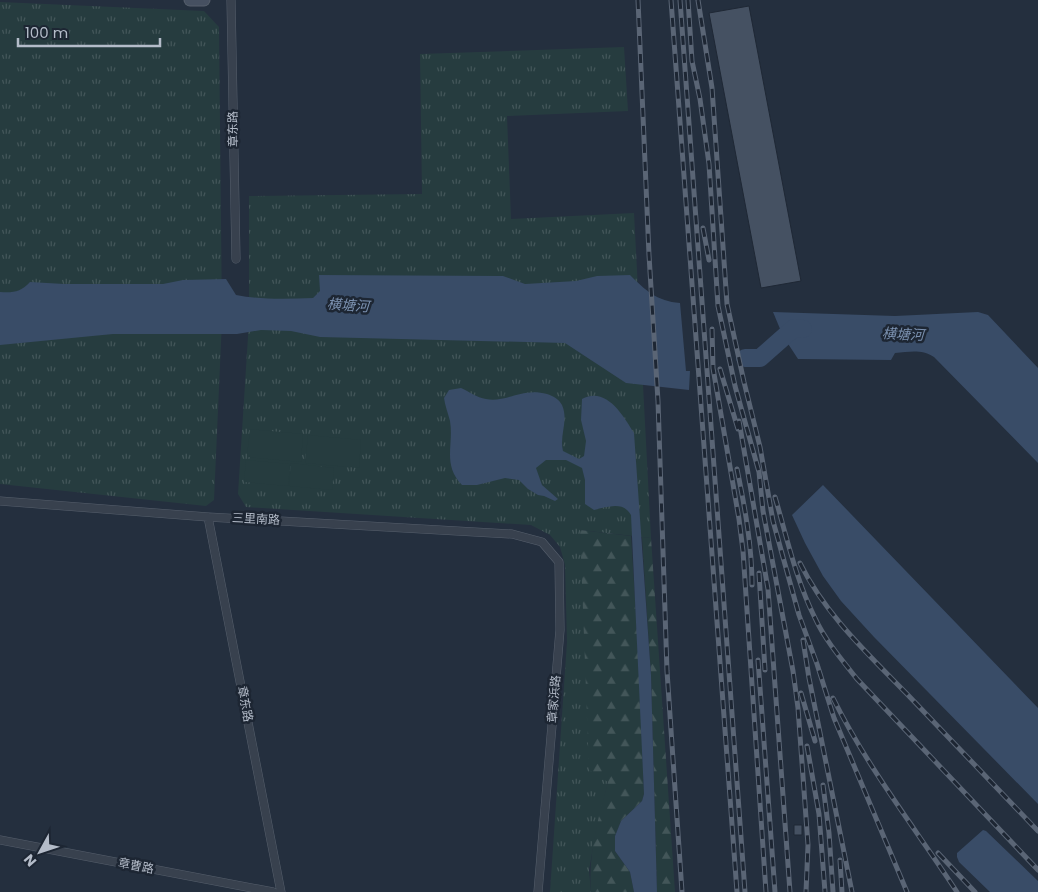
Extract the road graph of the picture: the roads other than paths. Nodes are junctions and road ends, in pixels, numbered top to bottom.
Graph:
1 (190, 0) edge
2 (204, 0) edge
3 (231, 0) edge
4 (236, 259) dead end
5 (0, 501) edge
6 (208, 517) junction
7 (512, 534) joint
8 (0, 840) edge
9 (273, 892) edge
10 (281, 892) edge
11 (538, 892) edge

1 - 2 main road
3 - 4 street, 章东路
5 - 6 street, 三里南路
6 - 7 street, 三里南路
6 - 10 street, 章东路
7 - 11 street, 章家浜路
8 - 9 street, 章曹路

